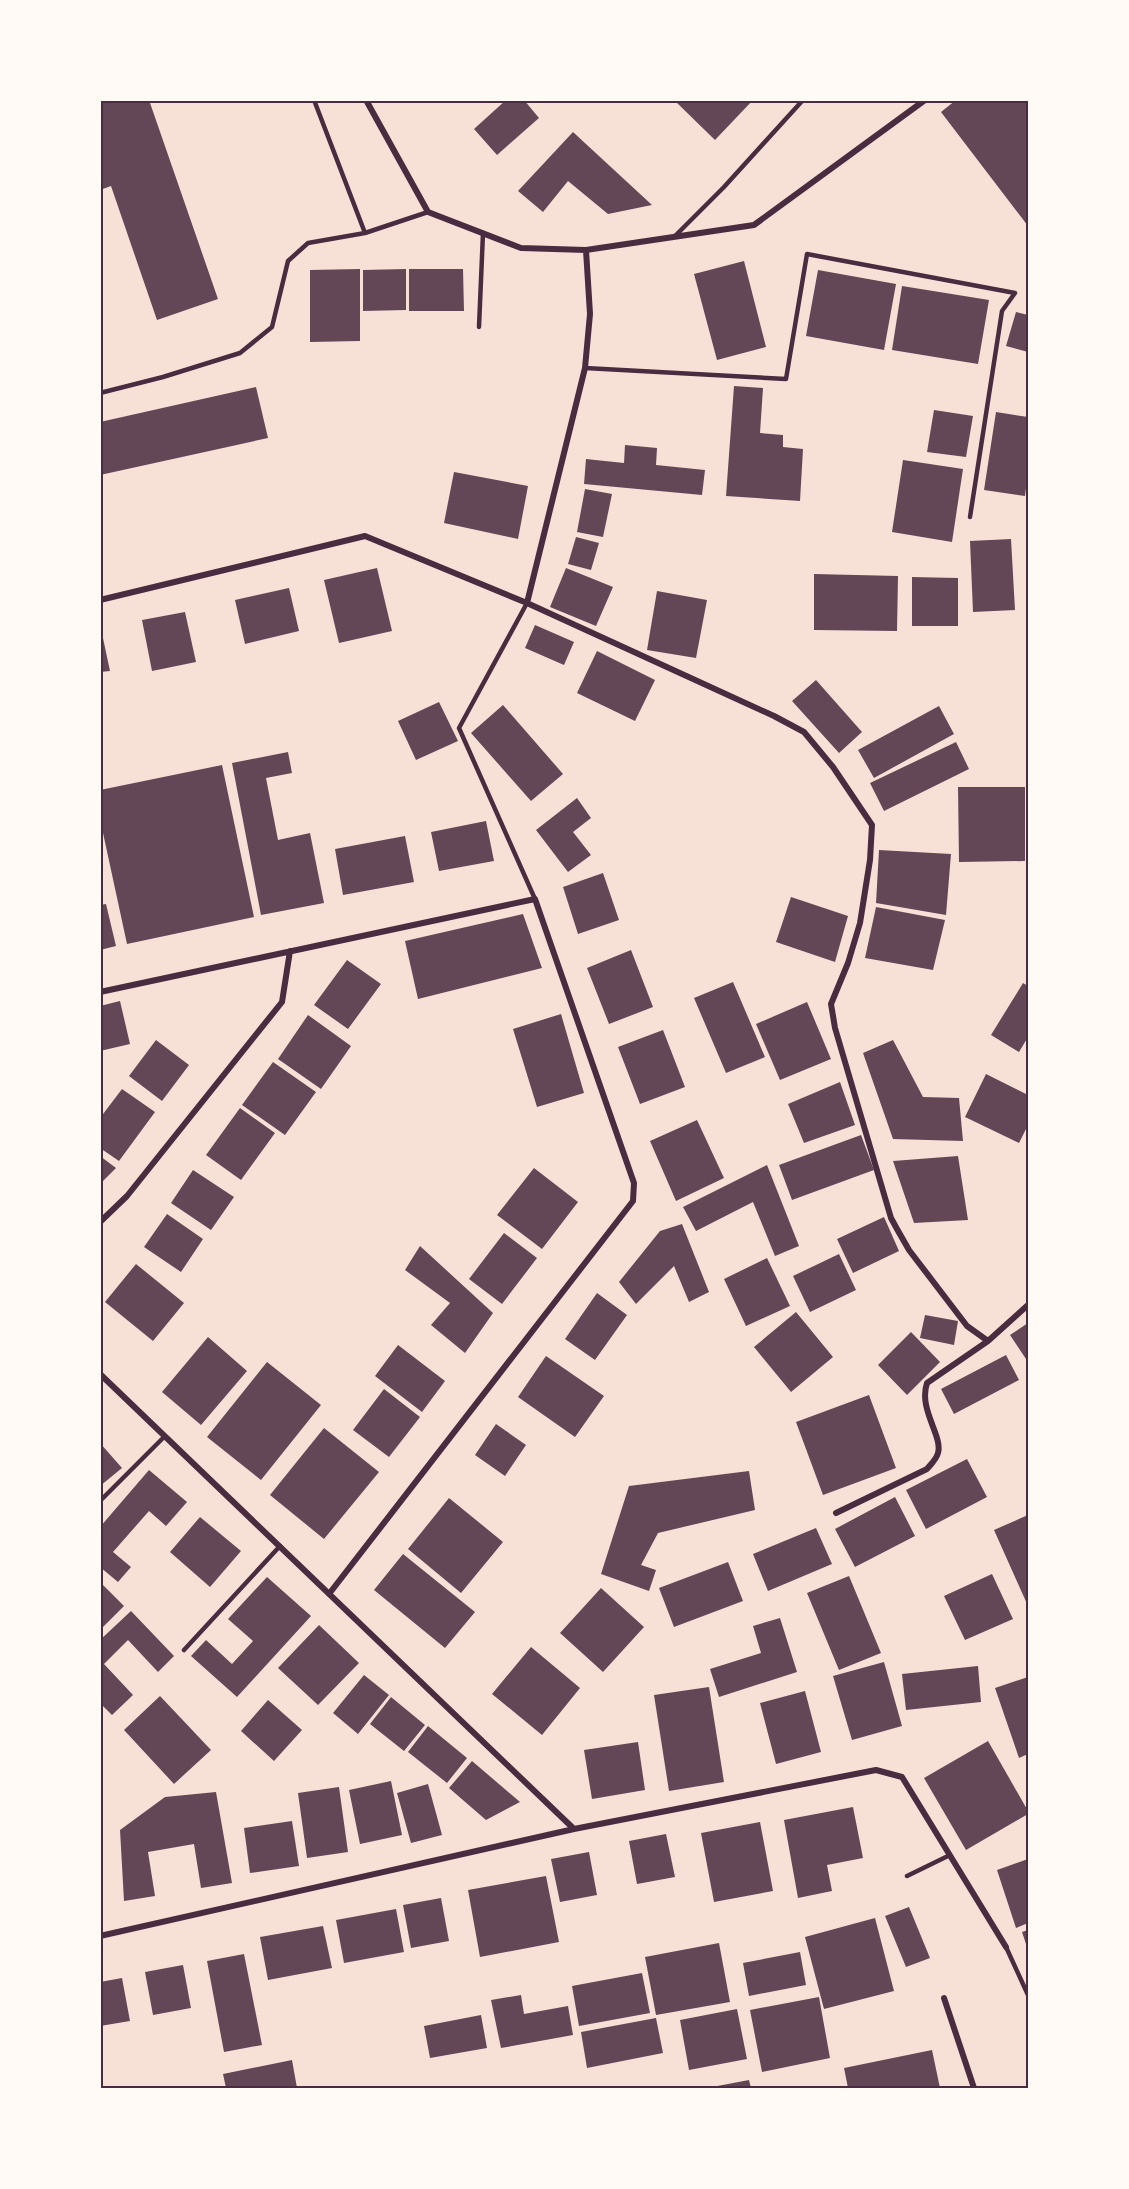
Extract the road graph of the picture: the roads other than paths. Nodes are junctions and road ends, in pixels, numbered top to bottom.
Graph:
1 (314, 100) edge
2 (366, 100) edge
3 (803, 100) edge
4 (925, 100) edge
5 (428, 212) junction
6 (365, 233) junction
7 (483, 233) junction
8 (675, 236) junction
9 (586, 250) junction
10 (478, 327) dead end
11 (585, 368) junction
12 (100, 393) edge
13 (970, 517) dead end
14 (100, 600) edge
15 (527, 603) junction
16 (536, 899) junction
17 (290, 951) junction
18 (100, 992) edge
19 (100, 1222) edge
20 (1029, 1305) edge
21 (988, 1341) junction
22 (100, 1374) edge
23 (165, 1436) junction
24 (100, 1502) edge
25 (836, 1513) dead end
26 (280, 1546) junction
27 (329, 1594) junction
28 (184, 1650) dead end
29 (574, 1829) junction
30 (950, 1854) junction
31 (907, 1876) dead end
32 (100, 1936) edge
33 (1006, 1947) joint
34 (1029, 1995) edge
35 (944, 1998) dead end
36 (974, 2088) edge

1 - 6 lane
2 - 5 street
3 - 8 lane
4 - 8 street
5 - 6 lane
5 - 7 street
6 - 12 lane
7 - 9 street
7 - 10 lane
8 - 9 street
9 - 11 street
11 - 13 lane
11 - 15 street
14 - 15 street
15 - 16 lane
15 - 21 street
16 - 17 street
16 - 27 street
17 - 18 street
17 - 19 street
20 - 21 street
21 - 25 street
22 - 23 street
23 - 24 lane
23 - 26 street
26 - 27 street
26 - 28 lane
27 - 29 street
29 - 30 street
29 - 32 street
30 - 31 lane
30 - 33 street
33 - 34 lane
35 - 36 street

